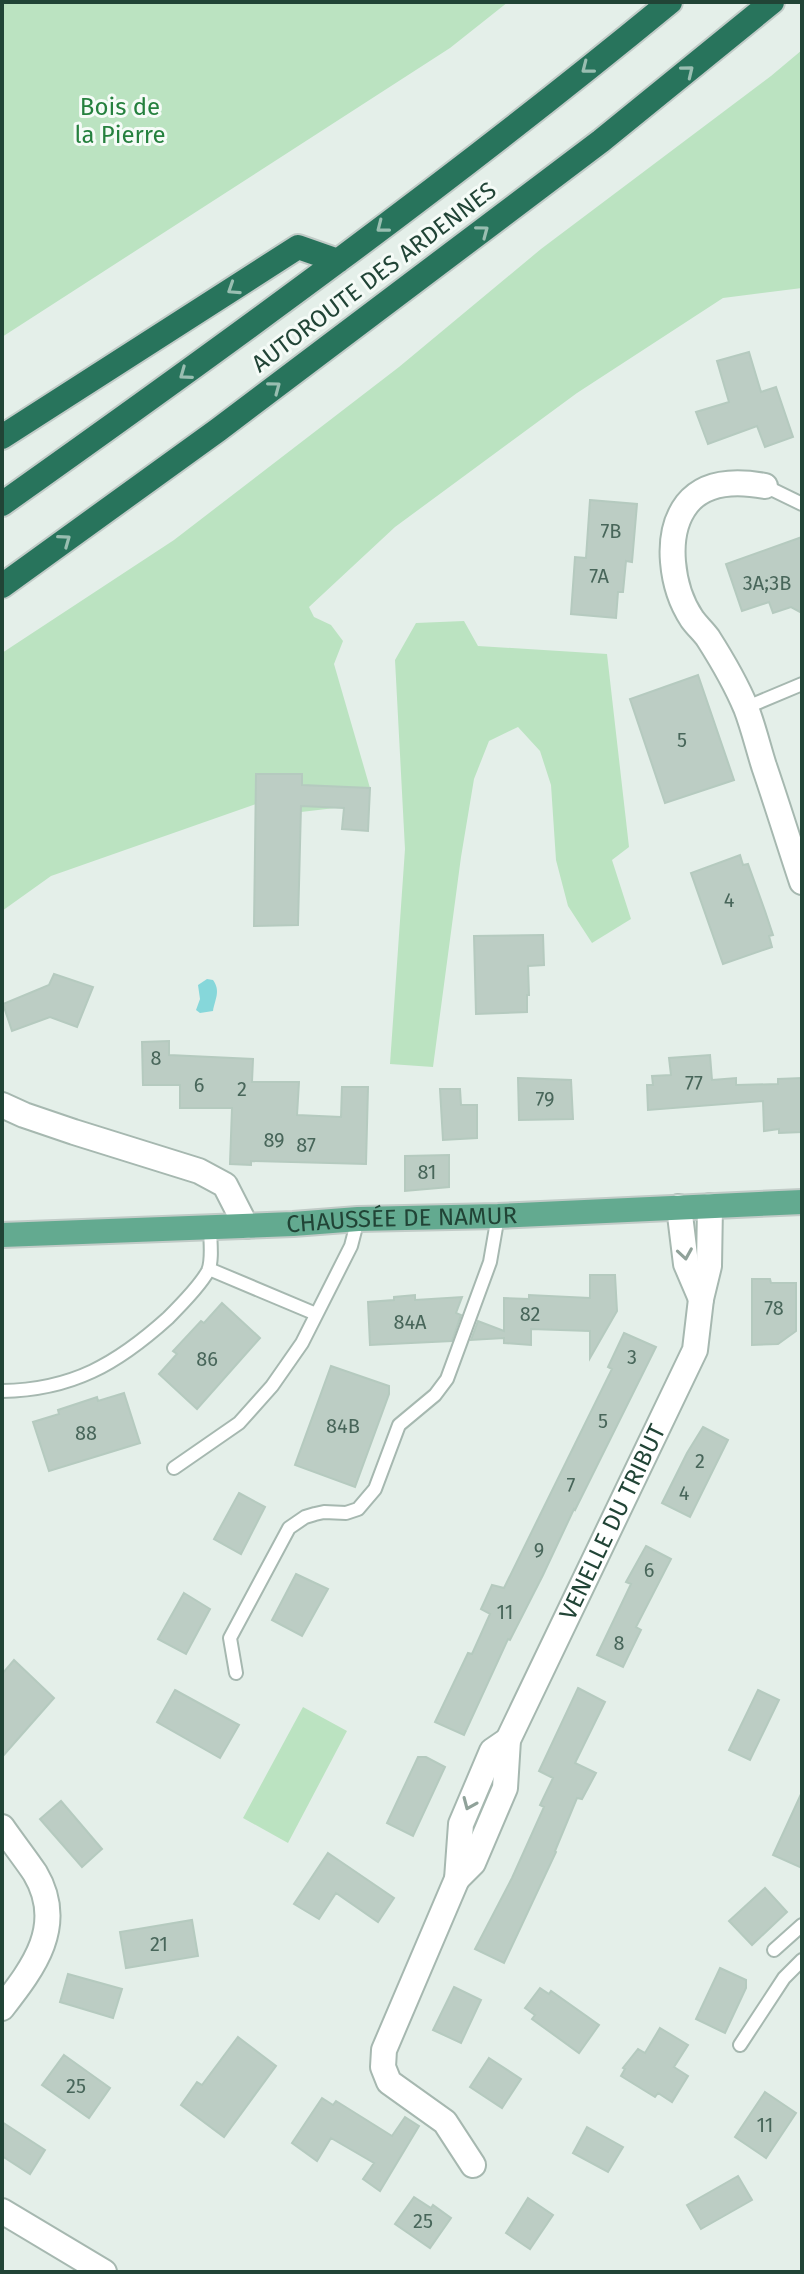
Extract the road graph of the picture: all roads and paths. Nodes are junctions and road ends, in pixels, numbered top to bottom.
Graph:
1 (670, 2) edge
2 (772, 2) edge
3 (338, 261) junction
4 (2, 437) edge
5 (765, 486) joint
6 (2, 504) edge
7 (802, 504) edge
8 (2, 586) edge
9 (802, 684) edge
10 (745, 708) junction
11 (802, 882) edge
12 (2, 1105) edge
13 (802, 1202) edge
14 (710, 1206) junction
15 (679, 1207) junction
16 (498, 1216) junction
17 (358, 1219) junction
18 (246, 1226) junction
19 (210, 1227) junction
20 (2, 1235) edge
21 (209, 1269) junction
22 (701, 1299) junction
23 (316, 1314) junction
24 (2, 1391) edge
25 (174, 1468) dead end
26 (236, 1673) dead end
27 (2, 1827) edge
28 (802, 1925) edge
29 (774, 1950) dead end
30 (802, 1960) edge
31 (2, 2008) edge
32 (740, 2045) dead end
33 (473, 2165) dead end
34 (2, 2211) edge
35 (104, 2272) edge

1 -> 3 highway, AUTOROUTE DES ARDENNES
8 -> 2 highway, AUTOROUTE DES ARDENNES
3 -> 4 highway
3 -> 6 highway, AUTOROUTE DES ARDENNES
5 - 7 lane
5 - 10 street
9 - 10 lane
10 - 11 street
12 - 18 street
13 - 14 main road, CHAUSSÉE DE NAMUR
14 - 15 main road, CHAUSSÉE DE NAMUR
14 - 22 street, VENELLE DU TRIBUT
15 - 16 main road, CHAUSSÉE DE NAMUR
15 -> 22 street, VENELLE DU TRIBUT
16 - 17 main road, CHAUSSÉE DE NAMUR
16 - 26 lane
17 - 18 main road, CHAUSSÉE DE NAMUR
17 - 23 lane
18 - 19 main road, CHAUSSÉE DE NAMUR
19 - 20 main road, CHAUSSÉE DE NAMUR
19 - 21 lane
21 - 23 lane
21 - 24 lane
22 - 33 street, VENELLE DU TRIBUT
23 - 25 lane
27 - 31 street
28 - 29 lane
30 - 32 lane
34 - 35 street

